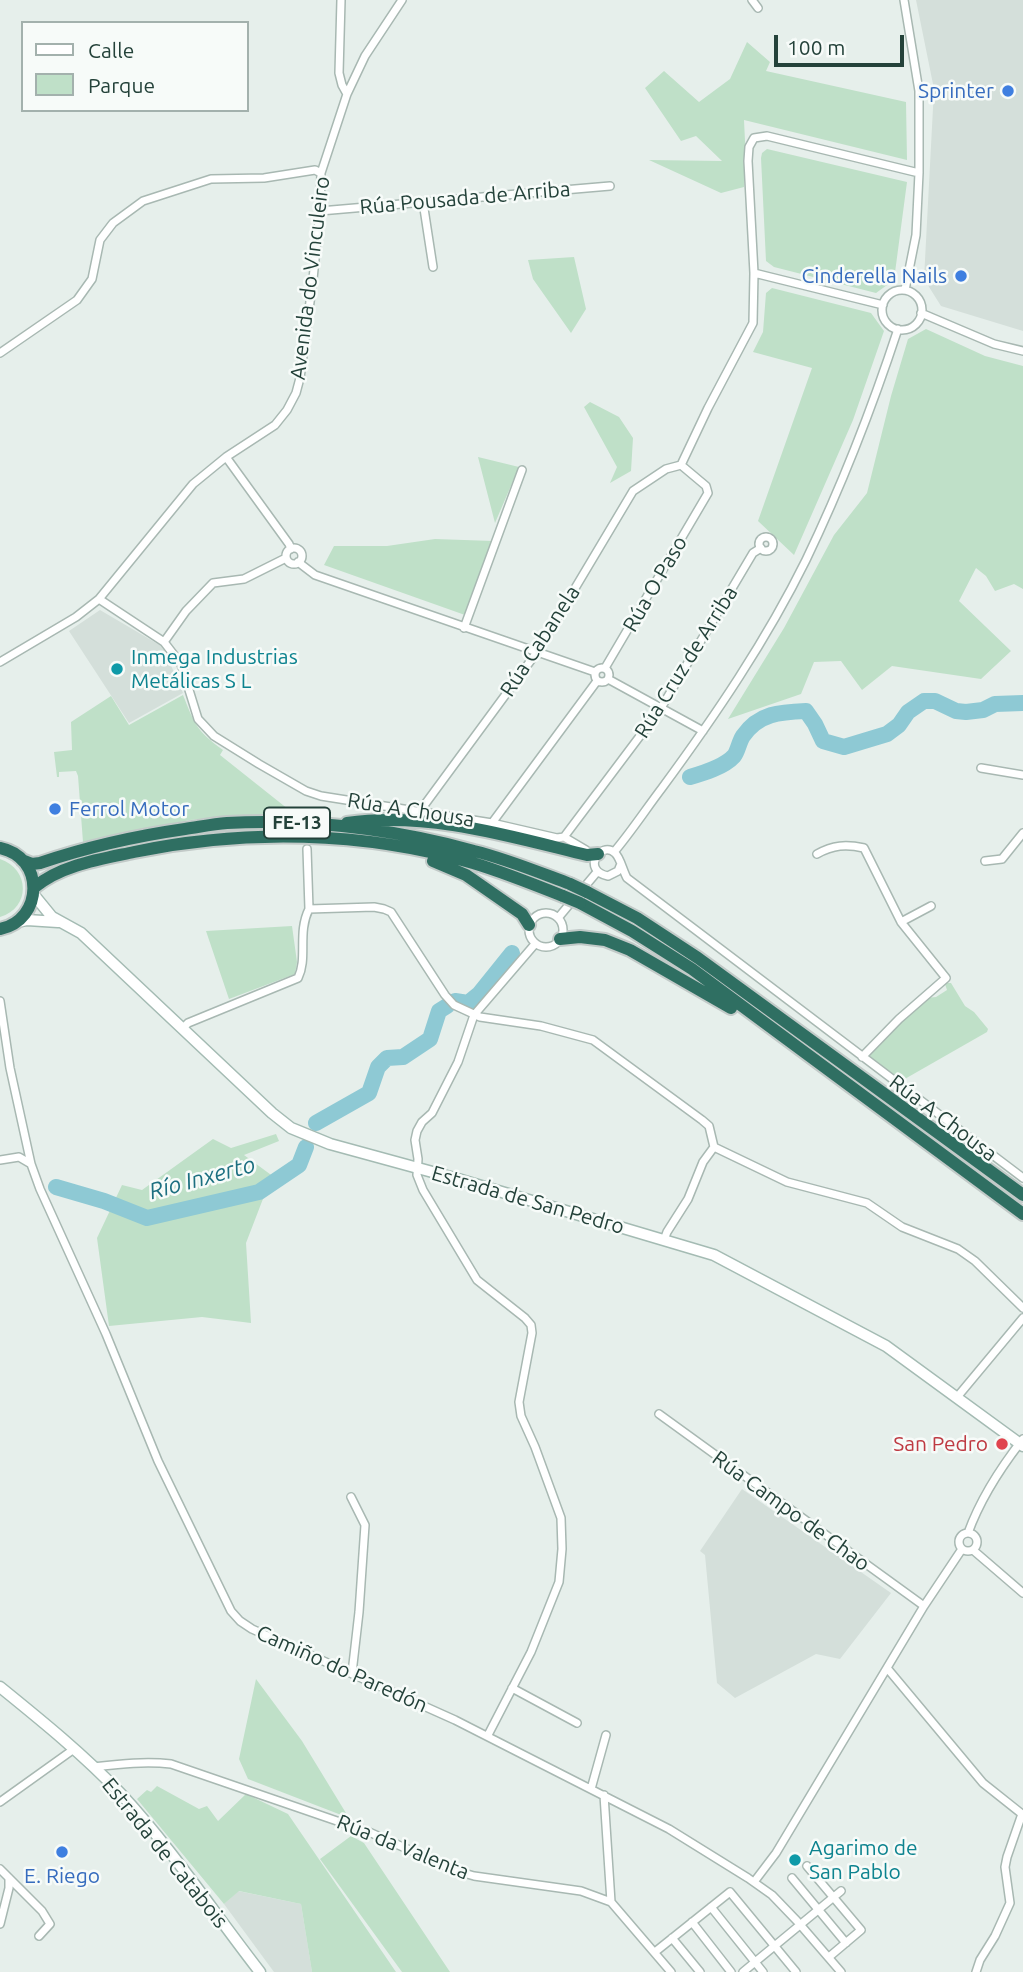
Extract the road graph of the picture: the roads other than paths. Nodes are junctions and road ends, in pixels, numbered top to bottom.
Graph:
1 (341, 0) edge
2 (402, 0) edge
3 (752, 0) edge
4 (904, 0) edge
5 (758, 8) dead end
6 (347, 94) junction
7 (321, 173) junction
8 (919, 173) junction
9 (610, 186) dead end
10 (423, 202) junction
11 (320, 211) junction
12 (433, 267) dead end
13 (754, 273) junction
14 (905, 290) junction
15 (883, 305) junction
16 (921, 313) junction
17 (898, 329) junction
18 (1023, 351) edge
19 (0, 353) edge
20 (226, 457) junction
21 (681, 466) junction
22 (522, 470) dead end
23 (761, 548) dead end
24 (291, 549) junction
25 (286, 558) junction
26 (298, 562) junction
27 (99, 599) junction
28 (464, 628) junction
29 (164, 642) junction
30 (537, 652) junction
31 (0, 662) edge
32 (605, 668) junction
33 (595, 672) junction
34 (608, 679) junction
35 (597, 681) junction
36 (661, 708) junction
37 (703, 732) junction
38 (981, 768) dead end
39 (1023, 775) edge
40 (420, 811) junction
41 (492, 823) junction
42 (331, 825) junction
43 (1023, 833) edge
44 (561, 838) junction
45 (0, 840) edge
46 (369, 842) junction
47 (307, 849) dead end
48 (614, 852) junction
49 (11, 854) edge
50 (595, 854) junction
51 (817, 854) dead end
52 (985, 861) dead end
53 (620, 866) junction
54 (597, 872) junction
55 (566, 890) junction
56 (34, 891) junction
57 (583, 897) junction
58 (931, 906) dead end
59 (309, 909) junction
60 (558, 918) junction
61 (17, 922) junction
62 (901, 922) junction
63 (59, 923) junction
64 (529, 925) junction
65 (2, 931) edge
66 (560, 939) junction
67 (535, 944) junction
68 (0, 1001) edge
69 (474, 1015) junction
70 (182, 1029) junction
71 (790, 1041) junction
72 (862, 1057) junction
73 (714, 1147) junction
74 (0, 1160) edge
75 (31, 1164) junction
76 (417, 1167) junction
77 (1023, 1178) edge
78 (1023, 1195) edge
79 (1023, 1214) edge
80 (664, 1240) junction
81 (1023, 1308) edge
82 (1023, 1318) edge
83 (958, 1396) junction
84 (659, 1414) dead end
85 (1022, 1443) edge
86 (351, 1497) dead end
87 (968, 1533) junction
88 (962, 1549) junction
89 (973, 1550) junction
90 (1023, 1593) edge
91 (924, 1606) junction
92 (887, 1668) junction
93 (352, 1673) junction
94 (0, 1687) edge
95 (512, 1688) junction
96 (577, 1723) dead end
97 (488, 1735) junction
98 (606, 1735) dead end
99 (74, 1749) junction
100 (94, 1767) junction
101 (591, 1789) junction
102 (604, 1795) junction
103 (0, 1802) edge
104 (807, 1866) dead end
105 (0, 1869) edge
106 (9, 1878) junction
107 (792, 1878) dead end
108 (754, 1882) junction
109 (841, 1891) dead end
110 (833, 1897) junction
111 (611, 1902) junction
112 (711, 1907) junction
113 (818, 1910) junction
114 (692, 1922) junction
115 (0, 1924) edge
116 (801, 1925) junction
117 (39, 1936) dead end
118 (672, 1938) junction
119 (846, 1943) junction
120 (775, 1946) junction
121 (655, 1952) junction
122 (830, 1957) junction
123 (755, 1962) junction
124 (260, 1972) edge
125 (671, 1972) edge
126 (700, 1972) edge
127 (731, 1972) edge
128 (743, 1972) edge
129 (763, 1972) edge
130 (796, 1972) edge
131 (841, 1972) edge
132 (976, 1972) edge

1 - 6 street
2 - 6 street, Avenida do Vinculeiro
3 - 5 street
4 - 8 street
6 - 7 street, Avenida do Vinculeiro
7 - 11 street, Avenida do Vinculeiro
7 - 19 street
8 - 13 street
8 - 14 street
9 - 10 street, Rúa Pousada de Arriba
10 - 11 street, Rúa Pousada de Arriba
10 - 12 street
11 - 20 street, Avenida do Vinculeiro
13 - 15 street
13 - 21 street
14 - 15 street
14 - 16 street
15 - 17 street
16 - 17 street
16 - 18 street
17 - 37 street
20 - 24 street
20 - 27 street, Avenida do Vinculeiro
21 - 30 street, Rúa Cabanela
21 - 32 street, Rúa O Paso
22 - 28 street
23 - 36 street, Rúa Cruz de Arriba
24 - 25 street
24 - 26 street
25 - 26 street
25 - 29 street
26 - 28 street
27 - 29 street, Rúa A Chousa
27 - 31 street, Avenida do Vinculeiro
28 - 30 street
29 - 40 street, Rúa A Chousa
30 - 33 street
30 - 40 street, Rúa Cabanela
32 - 33 street
32 - 34 street
33 - 35 street
34 - 35 street
34 - 36 street
35 - 41 street
36 - 37 street
36 - 44 street, Rúa Cruz de Arriba
37 - 48 street
38 - 39 street
40 - 41 street, Rúa A Chousa
41 - 44 street, Rúa A Chousa
42 - 49 highway, FE-13
42 - 50 highway
42 - 55 highway, FE-13
43 - 52 street
44 - 50 street, Rúa A Chousa
45 - 49 street
46 - 55 highway, FE-13
46 - 56 highway, FE-13
46 - 64 highway
47 - 59 street
48 - 50 street
48 - 53 street
49 - 56 highway
50 - 54 street
51 - 62 street
53 - 54 street
53 - 72 street, Rúa A Chousa
54 - 60 street
55 - 57 highway, FE-13, bridge
56 - 61 highway, FE-13
56 - 63 street
57 - 71 highway, FE-13
57 - 78 highway, FE-13
58 - 62 street
59 - 69 street
59 - 70 street
60 - 64 street
60 - 66 street
61 - 63 street
61 - 65 highway
62 - 72 street
63 - 70 street, Estrada de San Pedro
64 - 67 street
66 - 67 street
66 - 71 highway
67 - 69 street
68 - 75 street, Camiño do Paredón
69 - 73 street
69 - 76 street
70 - 76 street, Estrada de San Pedro
71 - 79 highway, FE-13
72 - 77 street, Rúa A Chousa
73 - 80 street
73 - 81 street
74 - 75 street
75 - 93 street, Camiño do Paredón
76 - 80 street, Estrada de San Pedro
76 - 95 street
80 - 83 street, Estrada de San Pedro
82 - 83 street
83 - 85 street, Estrada de San Pedro
84 - 91 street, Rúa Campo de Chao
85 - 87 street
86 - 93 street
87 - 88 street
87 - 89 street
88 - 89 street
88 - 91 street
89 - 90 street
91 - 92 street
92 - 108 street
92 - 132 street
93 - 97 street, Camiño do Paredón
94 - 99 street, Estrada de Catabois
95 - 96 street
95 - 97 street
97 - 101 street, Camiño do Paredón
98 - 101 street
99 - 100 street, Estrada de Catabois
99 - 103 street
100 - 111 street, Rúa da Valenta
100 - 124 street, Estrada de Catabois
101 - 102 street, Camiño do Paredón
102 - 108 street, Camiño do Paredón
102 - 111 street
104 - 110 street
105 - 106 street
106 - 115 street
106 - 117 street
107 - 113 street
108 - 116 street, Camiño do Paredón
109 - 110 street
110 - 113 street
110 - 119 street
111 - 121 street
112 - 114 street
112 - 120 street
112 - 123 street
113 - 116 street
113 - 119 street
114 - 118 street
114 - 127 street
116 - 120 street
116 - 122 street, Camiño do Paredón
118 - 121 street
118 - 126 street
119 - 122 street
120 - 123 street
120 - 130 street
121 - 125 street
122 - 131 street, Camiño do Paredón
123 - 128 street
123 - 129 street

